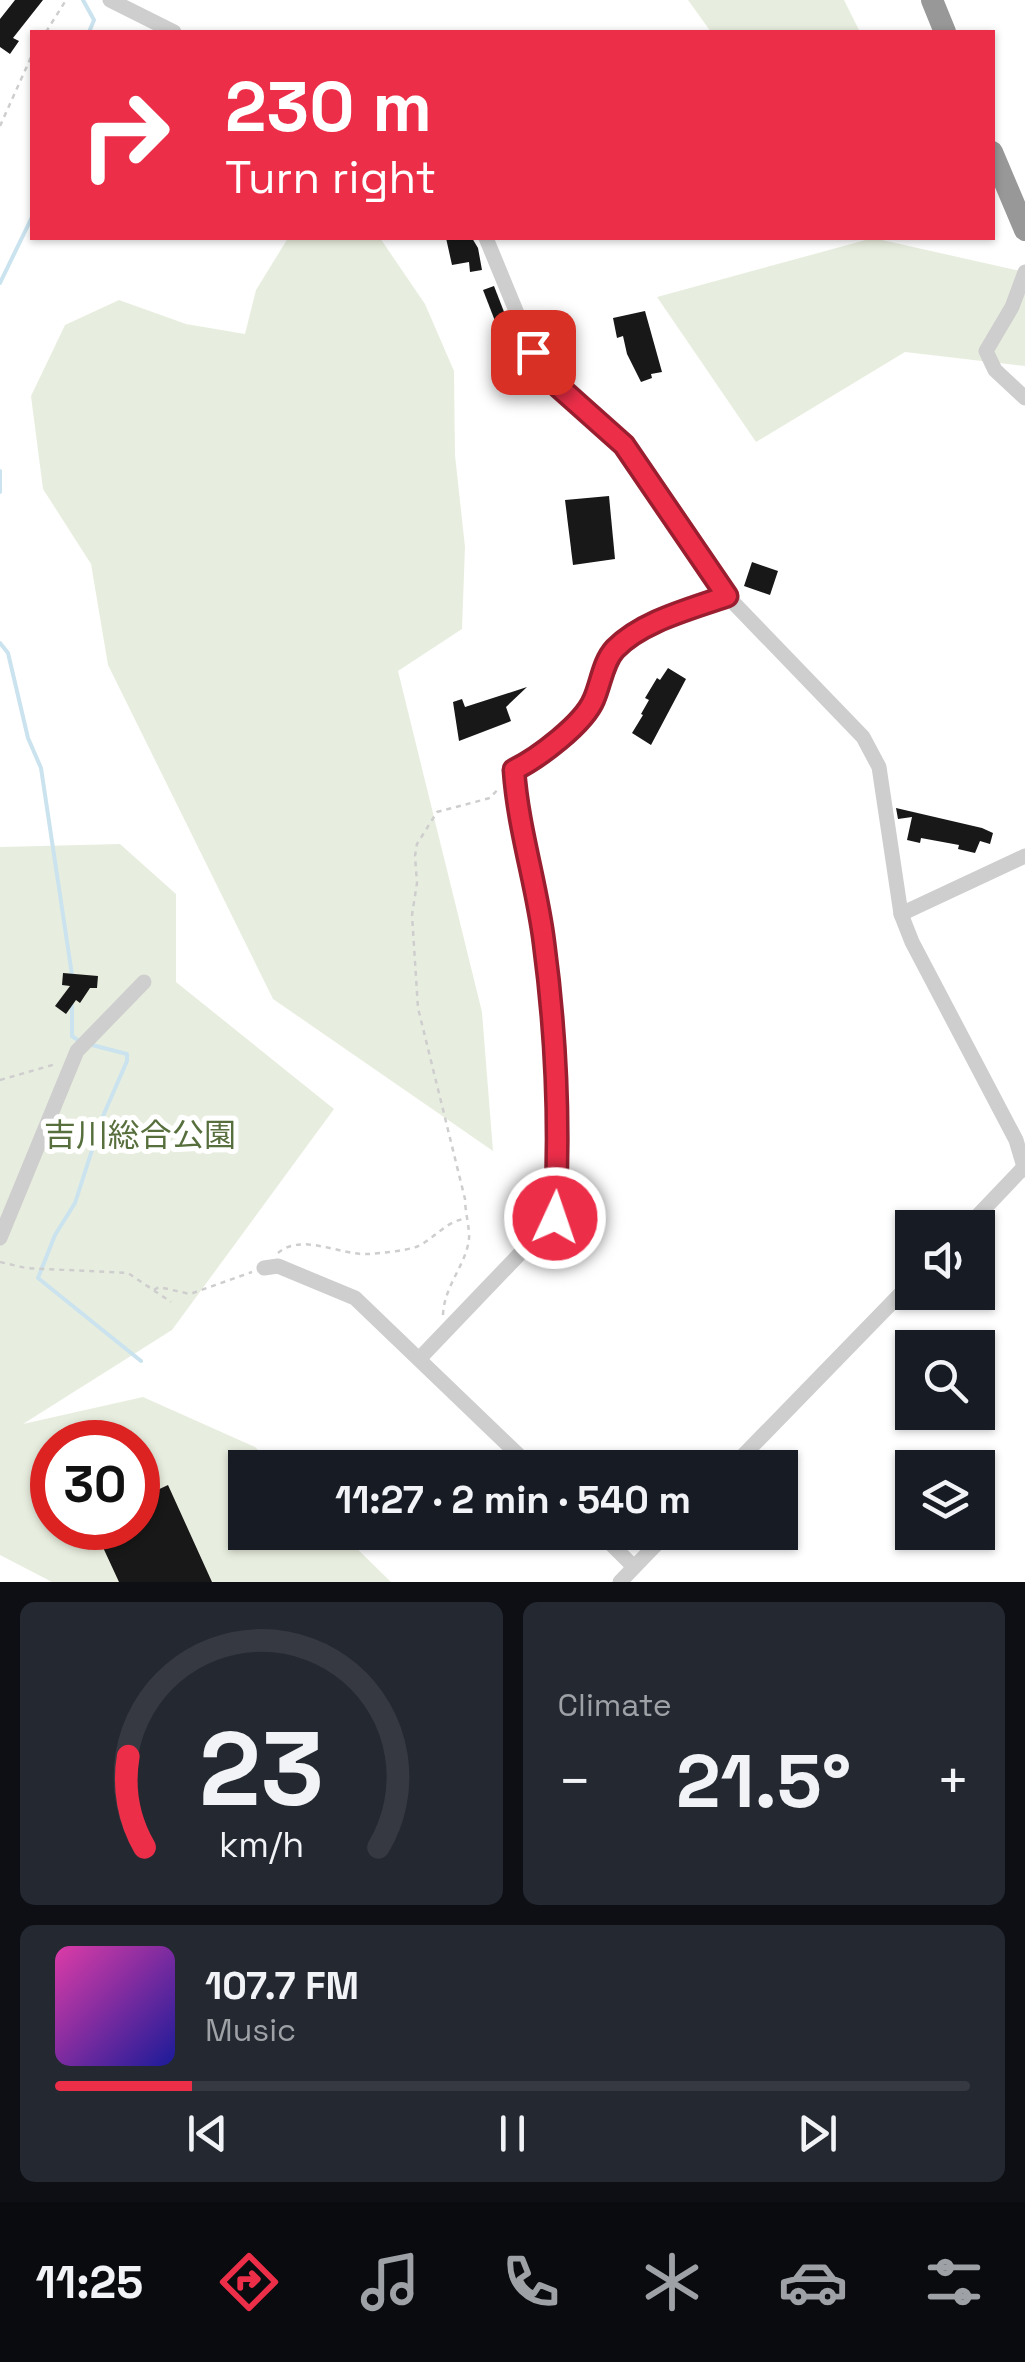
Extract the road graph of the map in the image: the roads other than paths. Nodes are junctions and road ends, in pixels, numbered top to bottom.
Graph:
1 (110, 0) edge
2 (932, 0) edge
3 (170, 30) edge
4 (944, 30) edge
5 (995, 159) edge
6 (1025, 230) edge
7 (487, 240) edge
8 (1025, 272) edge
9 (1025, 398) edge
10 (727, 596) junction
11 (1025, 856) edge
12 (901, 914) junction
13 (144, 982) dead end
14 (1025, 1169) edge
15 (984, 1210) edge
16 (0, 1238) edge
17 (264, 1268) road end
18 (895, 1300) edge
19 (420, 1358) junction
20 (514, 1450) edge
21 (749, 1450) edge
22 (617, 1550) edge
23 (651, 1550) edge
24 (634, 1567) junction
25 (620, 1582) edge

1 - 3 street
2 - 4 highway
5 - 6 highway
7 - 10 street
8 - 9 street
10 - 12 street
10 - 19 street
11 - 12 street
12 - 14 street
13 - 16 street
14 - 15 street
17 - 19 street
18 - 21 street
19 - 20 street
22 - 24 street
23 - 24 street
24 - 25 street

